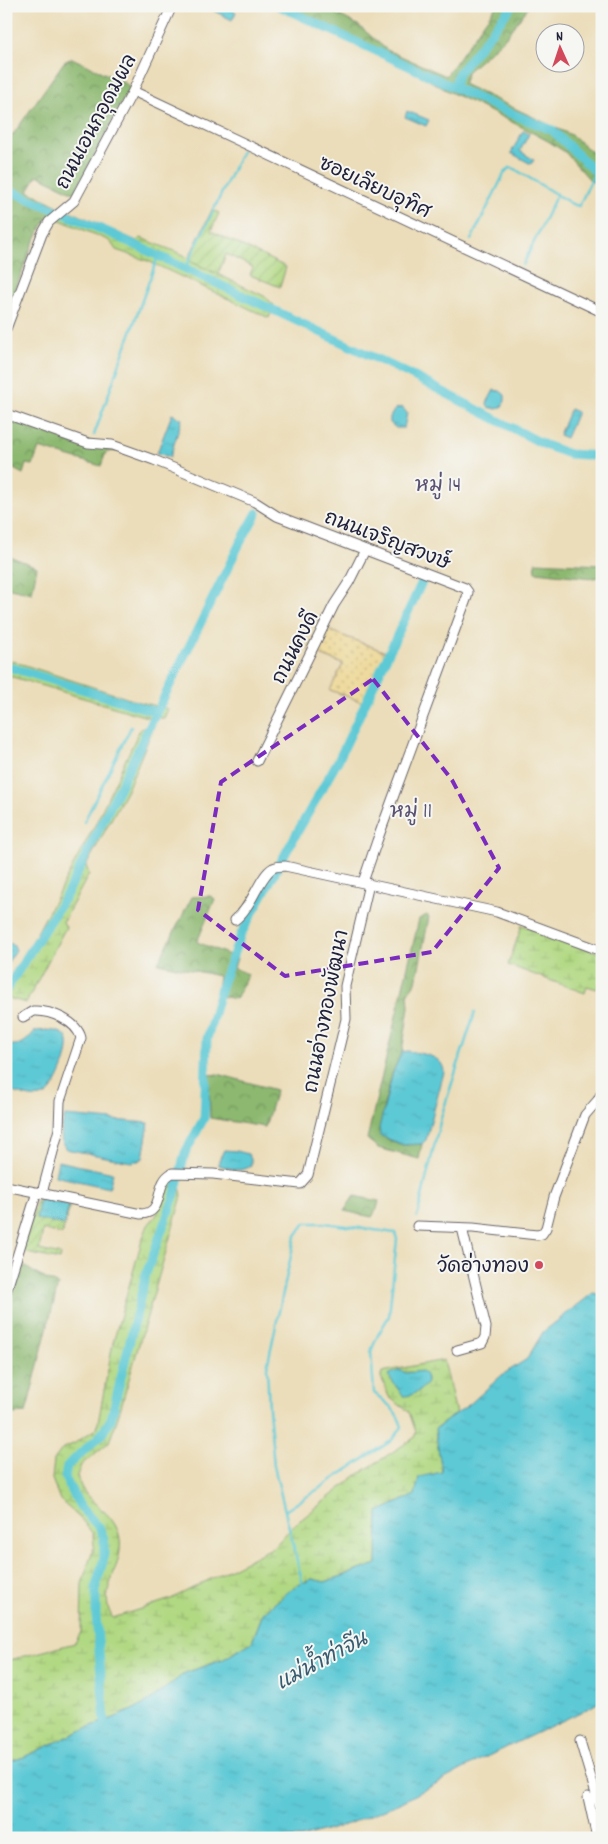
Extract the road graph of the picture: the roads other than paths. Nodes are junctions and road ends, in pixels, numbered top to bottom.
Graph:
1 (172, 6) edge
2 (134, 91) junction
3 (602, 312) edge
4 (6, 329) edge
5 (6, 414) edge
6 (364, 550) junction
7 (257, 760) dead end
8 (366, 883) junction
9 (235, 920) dead end
10 (602, 951) edge
11 (23, 1018) dead end
12 (602, 1092) edge
13 (6, 1186) edge
14 (40, 1192) junction
15 (417, 1226) dead end
16 (462, 1228) junction
17 (6, 1292) edge
18 (457, 1350) dead end
19 (580, 1741) dead end
20 (588, 1797) dead end
21 (602, 1814) edge
22 (596, 1838) edge

1 - 2 street, ถนนเอนกอุดมผล
2 - 3 street, ซอยเลียบอุทิศ
2 - 4 street, ถนนเอนกอุดมผล
5 - 6 street, ถนนเจริญสวงษ์
6 - 7 street, ถนนคงดี
6 - 8 street, ถนนเจริญสวงษ์
8 - 9 street
8 - 10 street
8 - 14 street, ถนนอ่างทองพัฒนา
11 - 14 street
12 - 16 street
13 - 14 street, ถนนอ่างทองพัฒนา
14 - 17 street
15 - 16 street
16 - 18 street
19 - 21 street
20 - 22 street

